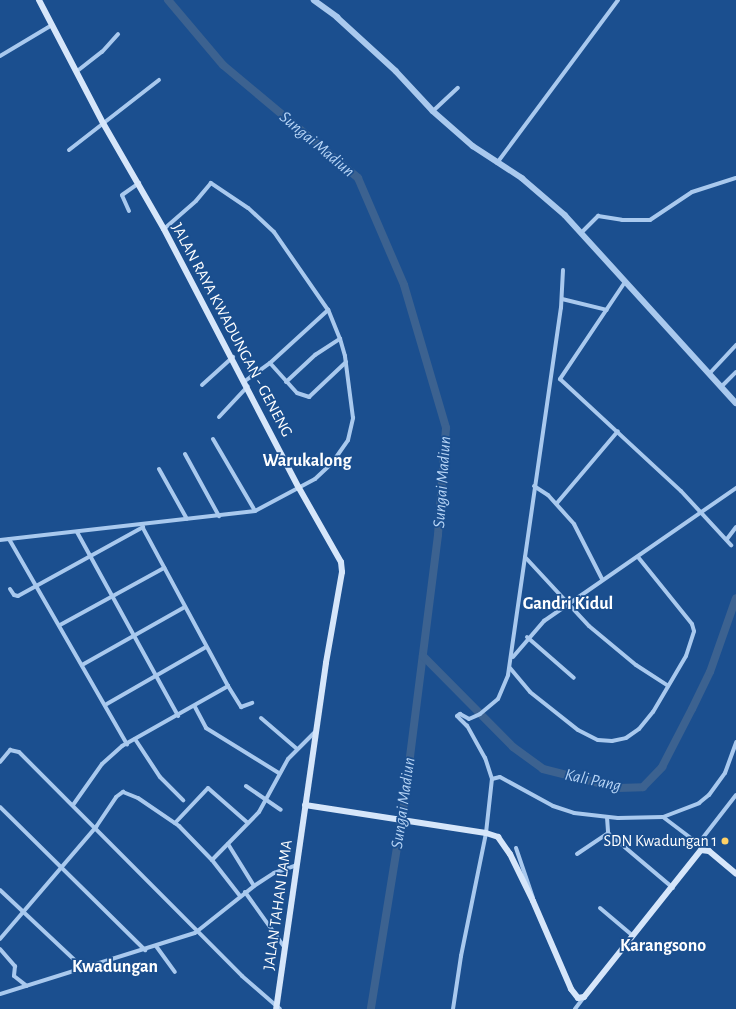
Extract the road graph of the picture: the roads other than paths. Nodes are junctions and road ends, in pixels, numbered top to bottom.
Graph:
1 (39, 0) edge
2 (314, 0) edge
3 (618, 0) edge
4 (52, 25) junction
5 (118, 34) dead end
6 (0, 56) edge
7 (76, 72) junction
8 (159, 80) dead end
9 (458, 88) dead end
10 (433, 110) junction
11 (103, 123) junction
12 (69, 150) dead end
13 (496, 163) junction
14 (736, 178) edge
15 (139, 183) junction
16 (129, 211) dead end
17 (164, 229) junction
18 (582, 232) junction
19 (563, 270) dead end
20 (625, 282) junction
21 (562, 299) junction
22 (328, 310) junction
23 (607, 310) junction
24 (340, 339) junction
25 (736, 345) edge
26 (233, 357) junction
27 (346, 362) junction
28 (270, 363) junction
29 (736, 372) edge
30 (710, 374) junction
31 (286, 382) junction
32 (247, 383) junction
33 (202, 385) dead end
34 (721, 387) junction
35 (736, 403) edge
36 (219, 417) dead end
37 (618, 431) junction
38 (213, 439) dead end
39 (185, 454) dead end
40 (159, 469) dead end
41 (534, 486) junction
42 (299, 488) junction
43 (736, 488) edge
44 (556, 503) junction
45 (255, 511) junction
46 (701, 512) junction
47 (219, 516) junction
48 (187, 519) junction
49 (143, 526) junction
50 (736, 527) edge
51 (77, 532) junction
52 (9, 539) junction
53 (0, 540) edge
54 (727, 540) junction
55 (731, 545) dead end
56 (90, 557) junction
57 (525, 557) junction
58 (638, 557) junction
59 (164, 568) junction
60 (602, 579) junction
61 (37, 586) junction
62 (10, 589) dead end
63 (111, 597) junction
64 (568, 604) junction
65 (185, 606) junction
66 (60, 625) junction
67 (134, 636) junction
68 (527, 637) junction
69 (206, 647) junction
70 (512, 657) junction
71 (82, 665) junction
72 (510, 668) junction
73 (156, 675) junction
74 (574, 678) dead end
75 (228, 686) junction
76 (668, 686) junction
77 (252, 703) dead end
78 (105, 705) junction
79 (195, 707) junction
80 (178, 716) junction
81 (261, 718) dead end
82 (317, 730) junction
83 (135, 739) junction
84 (736, 742) edge
85 (127, 744) junction
86 (297, 749) junction
87 (0, 762) edge
88 (279, 773) junction
89 (492, 779) junction
90 (246, 786) dead end
91 (736, 795) edge
92 (183, 800) dead end
93 (266, 801) junction
94 (73, 805) junction
95 (306, 805) junction
96 (0, 807) edge
97 (281, 810) dead end
98 (607, 817) junction
99 (663, 817) junction
100 (175, 823) junction
101 (248, 823) junction
102 (96, 827) junction
103 (486, 833) junction
104 (608, 833) junction
105 (228, 844) junction
106 (698, 844) junction
107 (516, 848) dead end
108 (704, 848) junction
109 (577, 854) dead end
110 (212, 860) junction
111 (297, 865) junction
112 (61, 867) junction
113 (736, 874) edge
114 (254, 886) junction
115 (673, 888) junction
116 (0, 890) edge
117 (245, 892) junction
118 (240, 896) junction
119 (533, 900) junction
120 (600, 908) dead end
121 (22, 911) junction
122 (199, 931) junction
123 (633, 936) junction
124 (0, 939) edge
125 (156, 946) junction
126 (285, 948) junction
127 (0, 949) edge
128 (145, 950) junction
129 (83, 968) junction
130 (175, 972) dead end
131 (26, 986) junction
132 (0, 994) edge
133 (574, 995) junction
134 (584, 997) junction
135 (277, 1008) edge
136 (453, 1009) edge
137 (575, 1009) edge

1 - 4 main road, JALAN RAYA KWADUNGAN - GENENG
2 - 10 street
3 - 13 street
4 - 6 street
4 - 7 main road, JALAN RAYA KWADUNGAN - GENENG
5 - 7 street
7 - 11 main road, JALAN RAYA KWADUNGAN - GENENG
8 - 11 street
9 - 10 street
10 - 13 street
11 - 12 street
11 - 15 main road, JALAN RAYA KWADUNGAN - GENENG
13 - 18 street
14 - 18 street
15 - 16 street
15 - 17 main road, JALAN RAYA KWADUNGAN - GENENG
17 - 22 street
17 - 26 main road, JALAN RAYA KWADUNGAN - GENENG
18 - 20 street
19 - 21 street
20 - 23 street
20 - 30 street
21 - 23 street
21 - 41 street
22 - 24 street
22 - 28 street
23 - 37 street
24 - 27 street
24 - 31 street
25 - 30 street
26 - 32 main road, JALAN RAYA KWADUNGAN - GENENG
26 - 33 street
27 - 31 street
27 - 42 street
28 - 31 street
28 - 32 street
29 - 34 street
30 - 34 street
32 - 36 street
32 - 42 main road, JALAN RAYA KWADUNGAN - GENENG
34 - 35 street
37 - 44 street
37 - 46 street
38 - 45 street
39 - 47 street
40 - 48 street
41 - 44 street
41 - 57 street
42 - 45 street
42 - 82 main road, JALAN RAYA KWADUNGAN - GENENG
43 - 46 street
44 - 60 street
45 - 47 street
46 - 54 street
46 - 58 street
47 - 48 street
48 - 49 street
49 - 51 street
49 - 56 street
49 - 59 street
50 - 54 street
51 - 52 street
51 - 56 street
52 - 53 street
52 - 61 street
54 - 55 street
56 - 61 street
56 - 63 street
57 - 64 street
57 - 70 street
58 - 60 street
58 - 76 street
59 - 63 street
59 - 65 street
60 - 64 street
61 - 62 street
61 - 66 street
63 - 66 street
63 - 67 street
64 - 68 street
64 - 76 street
65 - 67 street
65 - 69 street
66 - 71 street
67 - 71 street
67 - 73 street
68 - 70 street
68 - 74 street
69 - 73 street
69 - 75 street
70 - 72 street
71 - 78 street
72 - 76 street
72 - 89 street
73 - 78 street
73 - 80 street
75 - 77 street
75 - 79 street
78 - 85 street
79 - 80 street
79 - 88 street
80 - 83 street
81 - 86 street
82 - 86 street
82 - 95 main road, JALAN RAYA KWADUNGAN - GENENG
83 - 85 street
83 - 92 street
84 - 99 street
85 - 94 street
86 - 88 street
87 - 94 street
88 - 93 street
89 - 98 street
89 - 103 street
90 - 93 street
91 - 106 street
93 - 97 street
93 - 101 street
94 - 102 street
95 - 103 main road
95 - 111 main road, JALAN TAHAN LAMA
96 - 112 street
98 - 99 street
98 - 104 street
99 - 106 street
100 - 101 street
100 - 102 street
100 - 110 street
101 - 105 street
102 - 112 street
102 - 122 street
103 - 119 main road
103 - 136 street
104 - 109 street
104 - 115 street
105 - 110 street
105 - 114 street
106 - 108 street
107 - 119 street
108 - 113 main road
108 - 115 main road
110 - 118 street
111 - 114 street
111 - 126 main road, JALAN TAHAN LAMA
112 - 121 street
112 - 128 street
114 - 117 street
115 - 123 main road
116 - 121 street
117 - 118 street
117 - 126 street
118 - 122 street
119 - 133 main road
120 - 123 street
121 - 124 street
121 - 129 street
122 - 125 street
122 - 135 street
123 - 134 main road
125 - 128 street
125 - 130 street
126 - 135 main road, JALAN TAHAN LAMA
127 - 131 street
128 - 129 street
129 - 131 street
131 - 132 street
133 - 134 main road
133 - 137 street
134 - 137 street

